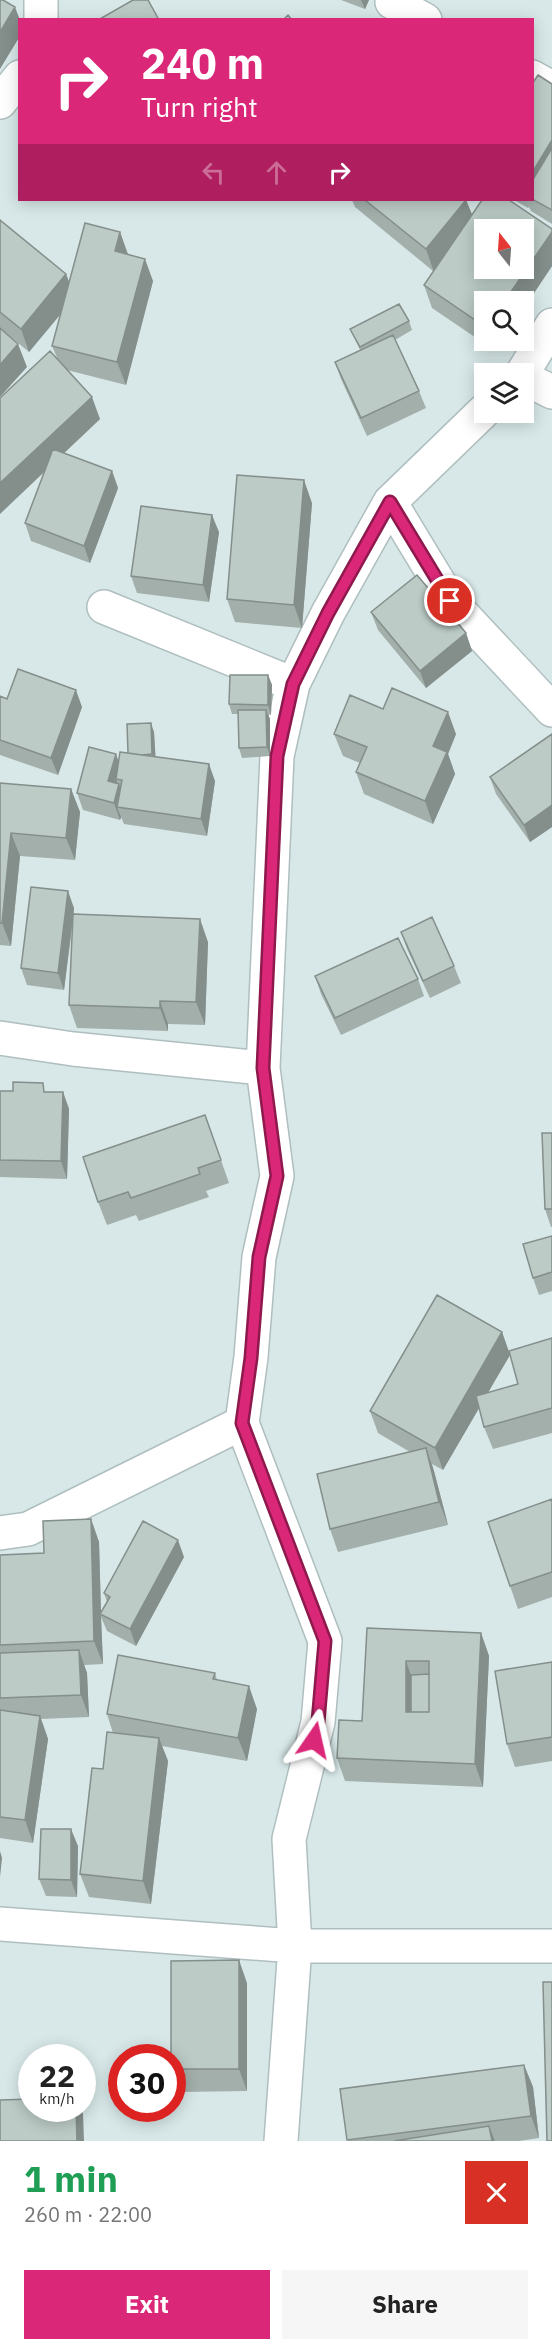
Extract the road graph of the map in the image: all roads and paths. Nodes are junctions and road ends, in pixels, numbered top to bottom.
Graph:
1 (41, 0) edge
2 (392, 2) dead end
3 (41, 18) edge
4 (421, 18) edge
5 (18, 79) edge
6 (534, 79) edge
7 (552, 88) edge
8 (0, 102) edge
9 (552, 325) edge
10 (529, 363) edge
11 (534, 383) edge
12 (552, 392) edge
13 (474, 421) edge
14 (390, 502) junction
15 (104, 607) dead end
16 (293, 684) junction
17 (552, 710) edge
18 (0, 1038) edge
19 (263, 1068) junction
20 (242, 1423) junction
21 (0, 1533) edge
22 (0, 1924) edge
23 (296, 1946) junction
24 (552, 1946) edge
25 (281, 2141) edge

1 - 3 street
2 - 4 street
5 - 8 street
6 - 7 street
9 - 10 street
11 - 12 street
13 - 14 street
14 - 16 street
14 - 17 street
15 - 16 street
16 - 19 street
18 - 19 street
19 - 20 street
20 - 21 street
20 - 23 street
22 - 23 street
23 - 24 street
23 - 25 street

